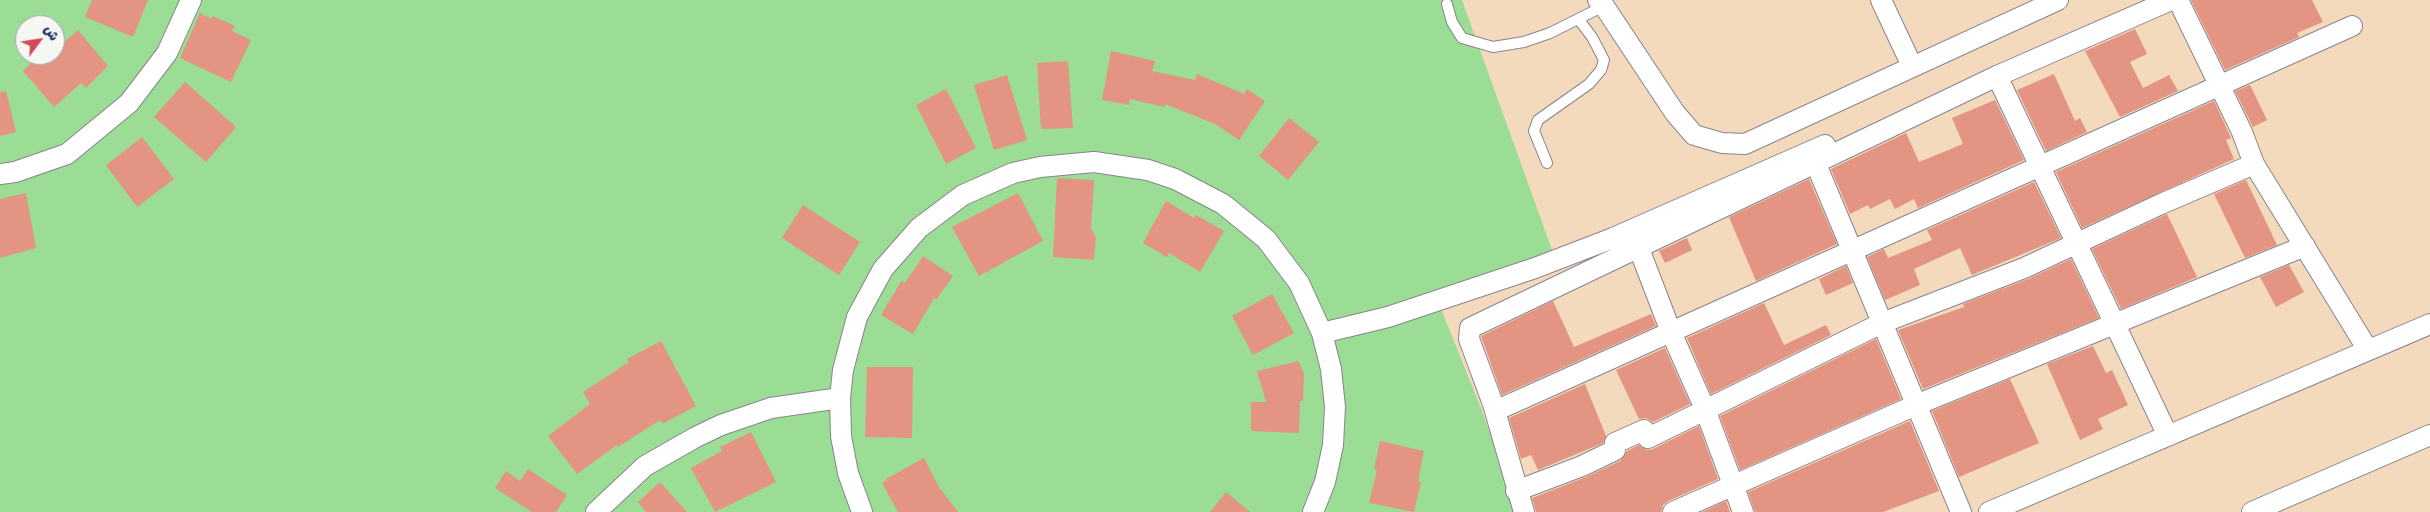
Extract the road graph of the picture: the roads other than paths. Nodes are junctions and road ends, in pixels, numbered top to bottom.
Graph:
1 (191, 0) edge
2 (1881, 0) edge
3 (2058, 0) edge
4 (2145, 0) edge
5 (2171, 0) edge
6 (2178, 0) edge
7 (1606, 2) edge
8 (1447, 4) dead end
9 (1579, 20) junction
10 (2352, 26) dead end
11 (1912, 66) junction
12 (1997, 76) junction
13 (2218, 86) junction
14 (1547, 163) dead end
15 (1816, 164) junction
16 (2254, 164) junction
17 (2040, 166) junction
18 (0, 174) edge
19 (2077, 244) junction
20 (1638, 246) junction
21 (2304, 246) junction
22 (1852, 251) junction
23 (2115, 323) junction
24 (1882, 324) junction
25 (2430, 324) edge
26 (1671, 332) junction
27 (1322, 333) junction
28 (2368, 350) junction
29 (840, 398) junction
30 (1916, 405) junction
31 (1705, 409) junction
32 (1495, 410) junction
33 (2430, 435) edge
34 (2168, 436) junction
35 (1732, 486) junction
36 (1516, 491) junction
37 (596, 512) edge
38 (862, 512) edge
39 (1314, 512) edge
40 (1524, 512) edge
41 (1673, 512) edge
42 (1743, 512) edge
43 (1961, 512) edge
44 (1989, 512) edge
45 (2252, 512) edge

1 - 18 street
2 - 11 street
3 - 11 street
4 - 27 street
5 - 12 street
6 - 13 street
7 - 9 lane
7 - 11 street
8 - 9 lane
9 - 14 lane
10 - 13 street
12 - 15 street
12 - 17 street
13 - 16 street
13 - 17 street
15 - 20 street
15 - 22 street
16 - 19 street
16 - 21 street
17 - 19 street
17 - 22 street
19 - 23 street
19 - 24 street
20 - 26 street
20 - 32 street
21 - 23 street
21 - 28 street
22 - 24 street
22 - 26 street
23 - 30 street
23 - 34 street
24 - 30 street
24 - 31 street
25 - 28 street
26 - 31 street
26 - 32 street
27 - 29 street
27 - 39 street
28 - 34 street
29 - 37 street
29 - 38 street
30 - 35 street
30 - 43 street
31 - 35 street
31 - 36 street
32 - 36 street
33 - 45 street
34 - 44 street
35 - 41 street
35 - 42 street
36 - 40 street

